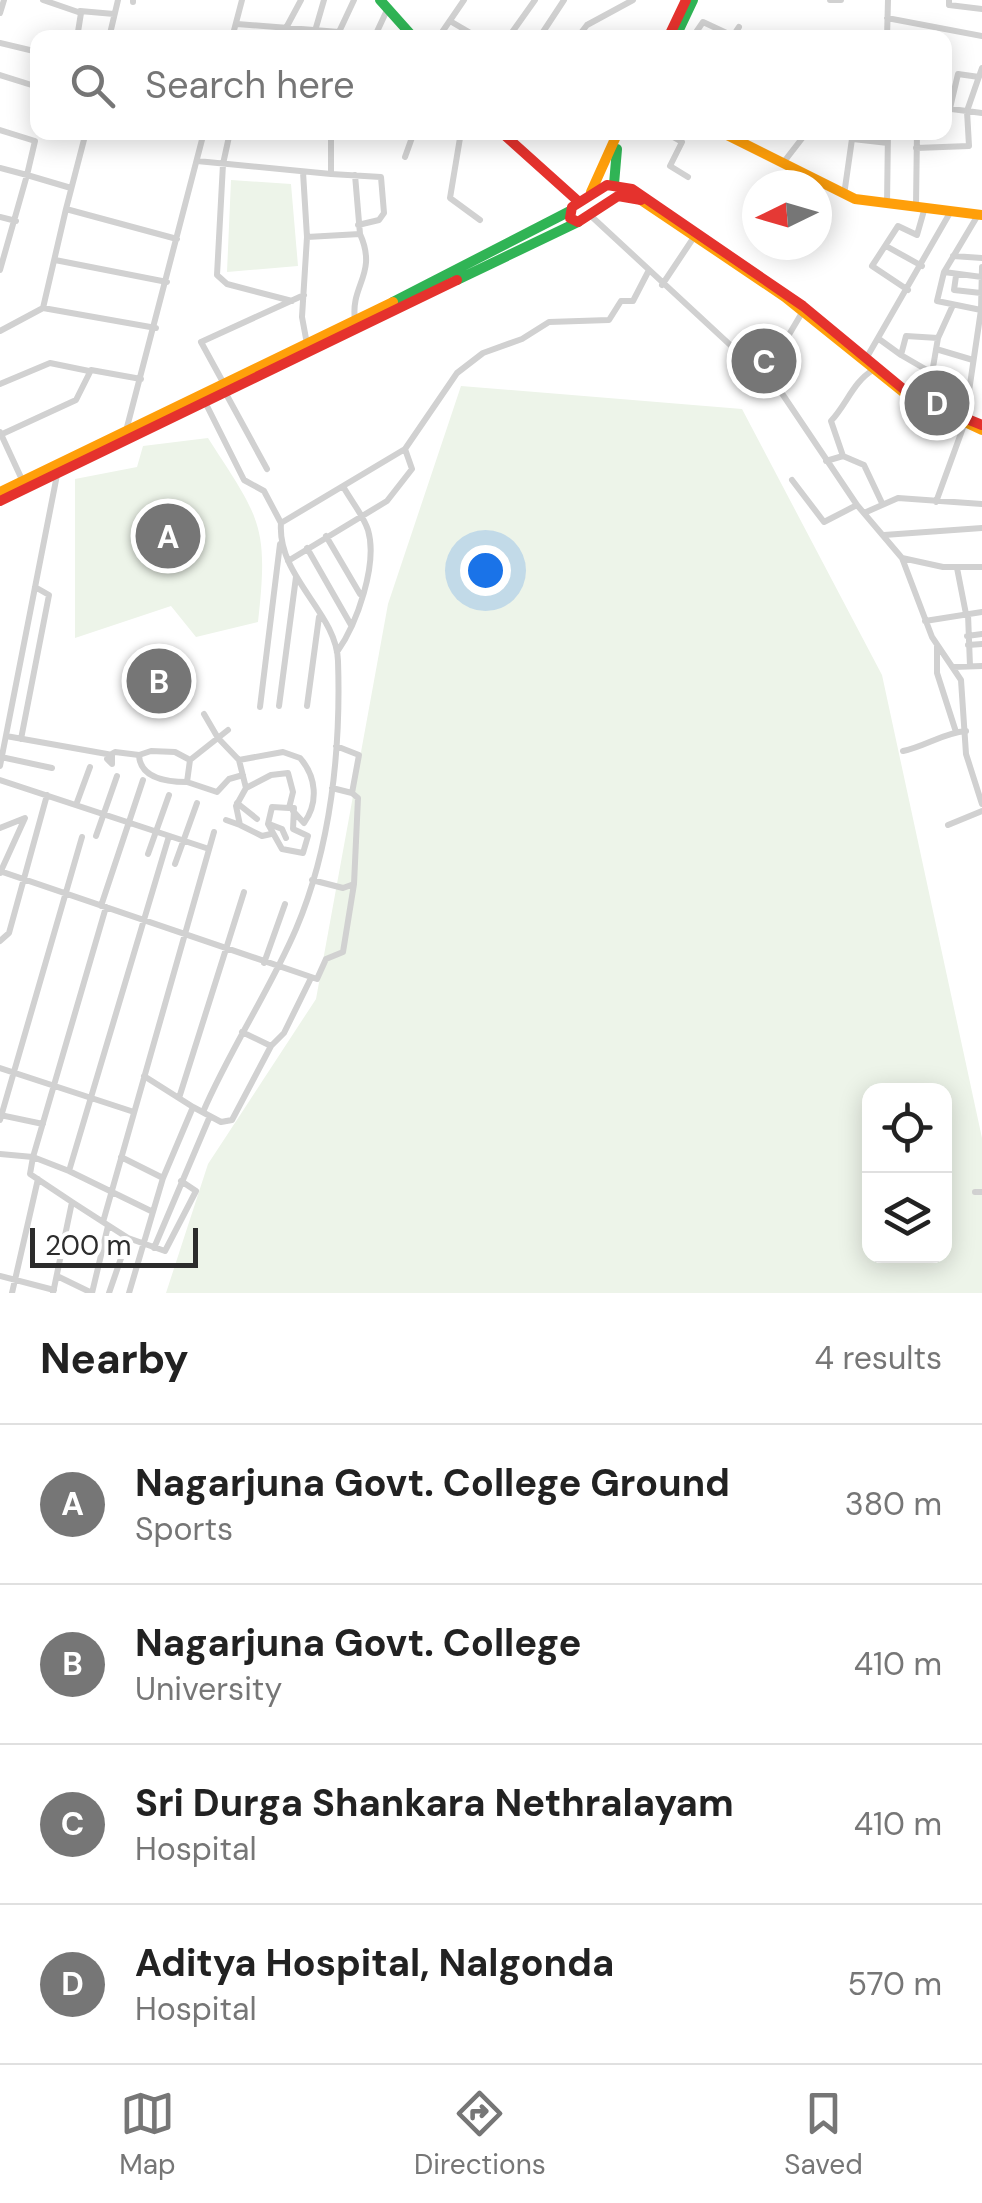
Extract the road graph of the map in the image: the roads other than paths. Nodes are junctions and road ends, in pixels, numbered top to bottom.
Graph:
1 (4, 0) edge
2 (43, 0) edge
3 (118, 0) edge
4 (242, 0) edge
5 (300, 0) edge
6 (324, 0) edge
7 (354, 0) edge
8 (464, 0) edge
9 (535, 0) edge
10 (564, 0) edge
11 (633, 0) edge
12 (672, 0) edge
13 (830, 0) edge
14 (841, 0) edge
15 (888, 0) edge
16 (949, 0) edge
17 (689, 3) edge
18 (384, 4) edge
19 (982, 9) edge
20 (79, 11) junction
21 (0, 13) edge
22 (114, 14) junction
23 (887, 18) junction
24 (450, 21) junction
25 (236, 24) junction
26 (739, 27) dead end
27 (286, 28) junction
28 (79, 30) edge
29 (111, 30) edge
30 (234, 30) edge
31 (305, 30) edge
32 (315, 30) edge
33 (340, 30) edge
34 (376, 30) edge
35 (407, 30) edge
36 (444, 30) edge
37 (465, 30) edge
38 (514, 30) edge
39 (544, 30) edge
40 (584, 30) edge
41 (675, 30) edge
42 (698, 30) edge
43 (720, 30) edge
44 (737, 30) edge
45 (887, 30) edge
46 (950, 30) edge
47 (952, 30) edge
48 (982, 36) edge
49 (0, 43) edge
50 (30, 50) edge
51 (981, 72) edge
52 (0, 75) edge
53 (30, 84) edge
54 (952, 93) edge
55 (952, 109) edge
56 (968, 111) junction
57 (982, 113) edge
58 (0, 130) edge
59 (30, 139) edge
60 (35, 140) edge
61 (84, 140) edge
62 (202, 140) edge
63 (228, 140) edge
64 (331, 140) edge
65 (411, 140) edge
66 (460, 140) edge
67 (509, 140) edge
68 (617, 140) edge
69 (619, 140) edge
70 (678, 140) edge
71 (736, 140) edge
72 (801, 140) edge
73 (852, 140) edge
74 (870, 140) edge
75 (888, 140) edge
76 (916, 140) edge
77 (888, 144) junction
78 (916, 148) junction
79 (405, 157) dead end
80 (196, 161) junction
81 (223, 164) junction
82 (782, 164) junction
83 (0, 168) edge
84 (303, 172) junction
85 (331, 174) junction
86 (356, 175) junction
87 (27, 176) junction
88 (688, 177) dead end
89 (614, 184) junction
90 (71, 188) junction
91 (844, 195) junction
92 (612, 198) junction
93 (578, 204) junction
94 (887, 204) junction
95 (921, 206) junction
96 (66, 209) junction
97 (952, 210) junction
98 (980, 215) edge
99 (591, 216) junction
100 (0, 217) edge
101 (480, 220) dead end
102 (16, 222) junction
103 (578, 222) junction
104 (359, 229) junction
105 (918, 235) junction
106 (307, 236) junction
107 (694, 237) junction
108 (178, 239) junction
109 (934, 244) junction
110 (886, 246) junction
111 (953, 256) junction
112 (982, 258) edge
113 (54, 260) junction
114 (922, 266) junction
115 (982, 267) edge
116 (0, 270) edge
117 (648, 272) junction
118 (944, 272) junction
119 (956, 276) junction
120 (982, 277) edge
121 (167, 282) junction
122 (662, 285) junction
123 (908, 290) junction
124 (982, 293) edge
125 (304, 296) junction
126 (292, 301) junction
127 (953, 305) junction
128 (43, 308) junction
129 (803, 310) junction
130 (981, 310) edge
131 (0, 318) edge
132 (356, 320) junction
133 (156, 328) junction
134 (2, 330) edge
135 (938, 338) junction
136 (879, 339) junction
137 (307, 344) junction
138 (936, 350) junction
139 (901, 355) junction
140 (867, 357) junction
141 (973, 360) junction
142 (874, 369) junction
143 (89, 371) junction
144 (932, 373) junction
145 (766, 375) junction
146 (141, 379) junction
147 (0, 384) edge
148 (224, 388) junction
149 (205, 401) junction
150 (924, 404) junction
151 (132, 411) junction
152 (964, 422) junction
153 (145, 423) junction
154 (982, 427) edge
155 (126, 432) junction
156 (0, 434) edge
157 (405, 449) junction
158 (842, 456) junction
159 (826, 461) junction
160 (267, 469) dead end
161 (57, 474) junction
162 (792, 480) dead end
163 (24, 485) junction
164 (344, 488) junction
165 (0, 492) edge
166 (0, 502) edge
167 (936, 502) junction
168 (882, 503) junction
169 (982, 504) edge
170 (857, 505) junction
171 (864, 513) junction
172 (361, 516) junction
173 (281, 523) junction
174 (982, 528) edge
175 (883, 535) junction
176 (326, 536) junction
177 (280, 542) junction
178 (307, 548) junction
179 (902, 558) junction
180 (288, 561) junction
181 (981, 567) edge
182 (956, 568) junction
183 (296, 576) junction
184 (982, 577) edge
185 (35, 587) junction
186 (360, 595) junction
187 (982, 612) edge
188 (967, 614) junction
189 (319, 616) junction
190 (925, 621) junction
191 (352, 625) junction
192 (982, 634) edge
193 (967, 640) junction
194 (982, 644) edge
195 (937, 646) junction
196 (337, 652) junction
197 (952, 666) junction
198 (970, 666) junction
199 (982, 666) edge
200 (12, 702) junction
201 (0, 704) edge
202 (280, 706) dead end
203 (307, 706) dead end
204 (260, 707) dead end
205 (204, 714) dead end
206 (228, 730) dead end
207 (966, 731) junction
208 (956, 732) junction
209 (6, 736) junction
210 (218, 738) junction
211 (21, 739) junction
212 (336, 746) junction
213 (902, 751) dead end
214 (139, 755) junction
215 (190, 760) junction
216 (240, 760) junction
217 (1, 762) edge
218 (90, 767) dead end
219 (52, 768) dead end
220 (970, 770) junction
221 (982, 772) edge
222 (243, 775) junction
223 (117, 776) dead end
224 (0, 780) edge
225 (144, 780) dead end
226 (187, 782) junction
227 (246, 788) junction
228 (332, 788) junction
229 (352, 793) junction
230 (46, 795) junction
231 (169, 795) dead end
232 (981, 802) edge
233 (197, 803) dead end
234 (237, 803) junction
235 (76, 805) junction
236 (290, 811) junction
237 (246, 812) junction
238 (104, 814) junction
239 (258, 819) dead end
240 (226, 820) dead end
241 (129, 822) junction
242 (268, 824) junction
243 (948, 826) dead end
244 (0, 828) edge
245 (242, 828) junction
246 (157, 832) junction
247 (214, 832) dead end
248 (272, 834) junction
249 (96, 836) dead end
250 (169, 836) junction
251 (82, 837) dead end
252 (286, 838) dead end
253 (184, 841) junction
254 (209, 849) junction
255 (148, 854) dead end
256 (175, 864) dead end
257 (0, 872) edge
258 (312, 880) junction
259 (24, 881) junction
260 (354, 884) junction
261 (244, 892) dead end
262 (64, 895) junction
263 (285, 904) dead end
264 (103, 906) junction
265 (142, 919) junction
266 (185, 933) junction
267 (0, 941) edge
268 (226, 951) junction
269 (264, 963) junction
270 (278, 968) junction
271 (311, 978) junction
272 (242, 1032) junction
273 (271, 1046) junction
274 (0, 1068) edge
275 (13, 1071) junction
276 (144, 1076) junction
277 (54, 1084) junction
278 (91, 1096) junction
279 (179, 1098) junction
280 (193, 1107) junction
281 (134, 1112) junction
282 (207, 1114) junction
283 (0, 1117) edge
284 (43, 1124) junction
285 (121, 1156) junction
286 (1, 1157) edge
287 (33, 1157) junction
288 (69, 1171) junction
289 (163, 1178) junction
290 (38, 1179) junction
291 (181, 1181) junction
292 (112, 1189) junction
293 (72, 1202) junction
294 (151, 1211) junction
295 (105, 1224) junction
296 (128, 1238) junction
297 (141, 1244) junction
298 (154, 1248) junction
299 (0, 1276) edge
300 (57, 1276) junction
301 (15, 1279) junction
302 (53, 1292) edge
303 (12, 1293) edge
304 (92, 1293) edge
305 (109, 1293) edge
306 (129, 1293) edge

1 - 21 street
2 - 20 street
3 - 22 street
4 - 25 street
5 - 27 street
6 - 32 street
7 - 33 street
8 - 24 street
9 - 38 street
10 - 39 street
11 - 40 street
12 - 17 street
13 - 14 street
15 - 23 street
16 - 19 street
17 - 41 main road
18 - 34 street
18 - 35 main road
20 - 22 street
20 - 28 street
22 - 29 street
23 - 45 street
23 - 46 street
24 - 36 street
24 - 37 street
25 - 27 street
25 - 30 street
26 - 44 street
27 - 31 street
42 - 43 street
47 - 48 street
49 - 50 street
51 - 54 street
51 - 56 street
52 - 53 street
55 - 56 street
56 - 57 street
56 - 78 street
58 - 59 street
60 - 87 street
61 - 90 street
62 - 80 street
63 - 81 street
64 - 85 street
65 - 79 street
66 - 101 street
67 - 93 main road
68 - 93 main road
69 - 89 main road
70 - 88 street
71 - 82 main road
72 - 82 street
73 - 91 street
74 - 77 street
75 - 77 street
76 - 78 street
77 - 94 street
78 - 95 street
80 - 81 street
80 - 108 street
81 - 84 street
81 - 126 street
82 - 91 main road
83 - 87 street
84 - 85 street
84 - 106 street
85 - 86 street
86 - 104 street
86 - 104 street
87 - 90 street
87 - 102 street
89 - 92 main road
89 - 93 main road
89 - 140 main road
90 - 96 street
91 - 94 main road
92 - 99 main road
92 - 107 main road
93 - 103 main road
93 - 132 main road
94 - 95 main road
95 - 97 main road
95 - 105 street
96 - 108 street
96 - 113 street
97 - 98 main road
97 - 109 street
98 - 111 street
99 - 103 main road
99 - 117 street
100 - 102 street
102 - 116 street
103 - 148 main road
104 - 106 street
104 - 132 street
105 - 109 street
105 - 110 street
106 - 125 street
107 - 122 street
107 - 129 main road
108 - 121 street
109 - 114 street
110 - 114 street
110 - 123 street
111 - 112 street
111 - 118 street
113 - 121 street
113 - 128 street
114 - 123 street
115 - 120 street
117 - 122 street
117 - 157 street
118 - 119 street
118 - 127 street
119 - 120 street
119 - 124 street
120 - 124 street
121 - 133 street
122 - 145 street
123 - 136 street
124 - 130 street
125 - 126 street
125 - 137 street
126 - 148 street
127 - 130 street
127 - 135 street
128 - 133 street
128 - 134 street
129 - 142 main road
129 - 145 street
130 - 141 street
131 - 134 street
132 - 137 main road
133 - 146 street
135 - 138 street
135 - 139 street
136 - 139 street
136 - 140 street
137 - 148 main road
138 - 141 street
138 - 144 street
139 - 144 street
140 - 150 main road
141 - 152 street
142 - 152 main road
142 - 158 street
143 - 146 street
143 - 147 street
143 - 156 street
144 - 150 street
145 - 159 street
146 - 151 street
148 - 149 main road
148 - 153 main road
148 - 160 street
149 - 161 main road
149 - 173 street
150 - 152 main road
151 - 153 street
151 - 155 street
152 - 154 main road
152 - 167 street
153 - 155 main road
155 - 163 main road
156 - 163 street
157 - 164 street
157 - 172 street
158 - 159 street
158 - 168 street
159 - 170 street
161 - 163 main road
161 - 185 street
162 - 170 street
163 - 165 main road
163 - 166 main road
164 - 172 street
164 - 173 street
167 - 168 street
167 - 169 street
168 - 171 street
170 - 171 street
171 - 175 street
172 - 176 street
172 - 186 street
173 - 177 street
174 - 175 street
175 - 179 street
176 - 178 street
176 - 186 street
177 - 180 street
177 - 204 street
178 - 180 street
178 - 191 street
179 - 182 street
179 - 190 street
180 - 183 street
181 - 182 street
181 - 184 street
182 - 188 street
183 - 189 street
183 - 202 street
185 - 200 street
185 - 211 street
186 - 191 street
187 - 188 street
188 - 190 street
188 - 193 street
189 - 196 street
189 - 203 street
190 - 195 street
191 - 196 street
192 - 193 street
193 - 194 street
193 - 198 street
195 - 197 street
195 - 208 street
196 - 212 street
197 - 198 street
197 - 207 street
198 - 199 street
200 - 201 street
200 - 209 street
205 - 210 street
206 - 210 street
207 - 208 street
207 - 220 street
208 - 213 street
209 - 211 street
209 - 217 street
210 - 215 street
210 - 216 street
211 - 214 street
212 - 228 street
212 - 229 street
214 - 215 street
214 - 226 street
215 - 226 street
216 - 222 street
216 - 236 street
217 - 219 street
218 - 235 street
220 - 221 street
220 - 232 street
222 - 226 street
222 - 227 street
223 - 238 street
224 - 230 street
225 - 241 street
227 - 234 street
227 - 236 street
228 - 229 street
228 - 258 street
229 - 260 street
230 - 235 street
230 - 259 street
231 - 246 street
232 - 243 street
233 - 253 street
234 - 237 street
234 - 245 street
235 - 238 street
236 - 242 street
236 - 248 street
237 - 239 street
237 - 245 street
238 - 241 street
238 - 249 street
240 - 245 street
241 - 246 street
241 - 264 street
242 - 248 street
242 - 252 street
244 - 257 street
245 - 248 street
246 - 250 street
246 - 255 street
247 - 254 street
250 - 253 street
250 - 265 street
251 - 262 street
253 - 254 street
253 - 256 street
254 - 266 street
257 - 259 street
258 - 260 street
258 - 270 street
259 - 262 street
259 - 267 street
260 - 271 street
261 - 268 street
262 - 264 street
262 - 275 street
263 - 269 street
264 - 265 street
264 - 277 street
265 - 266 street
265 - 278 street
266 - 268 street
266 - 276 street
268 - 269 street
268 - 279 street
269 - 270 street
270 - 271 street
270 - 272 street
271 - 273 street
272 - 273 street
272 - 282 street
273 - 282 street
274 - 275 street
275 - 277 street
275 - 283 street
276 - 279 street
276 - 281 street
277 - 278 street
277 - 284 street
278 - 281 street
278 - 288 street
279 - 280 street
280 - 282 street
280 - 289 street
281 - 285 street
282 - 291 street
283 - 284 street
284 - 287 street
285 - 289 street
285 - 292 street
286 - 287 street
287 - 288 street
287 - 290 street
288 - 292 street
289 - 294 street
290 - 293 street
290 - 301 street
291 - 298 street
291 - 298 street
292 - 294 street
292 - 295 street
293 - 295 street
293 - 300 street
294 - 297 street
295 - 296 street
295 - 304 street
296 - 297 street
296 - 305 street
297 - 298 street
297 - 306 street
299 - 301 street
300 - 302 street
300 - 304 street
301 - 302 street
301 - 303 street

